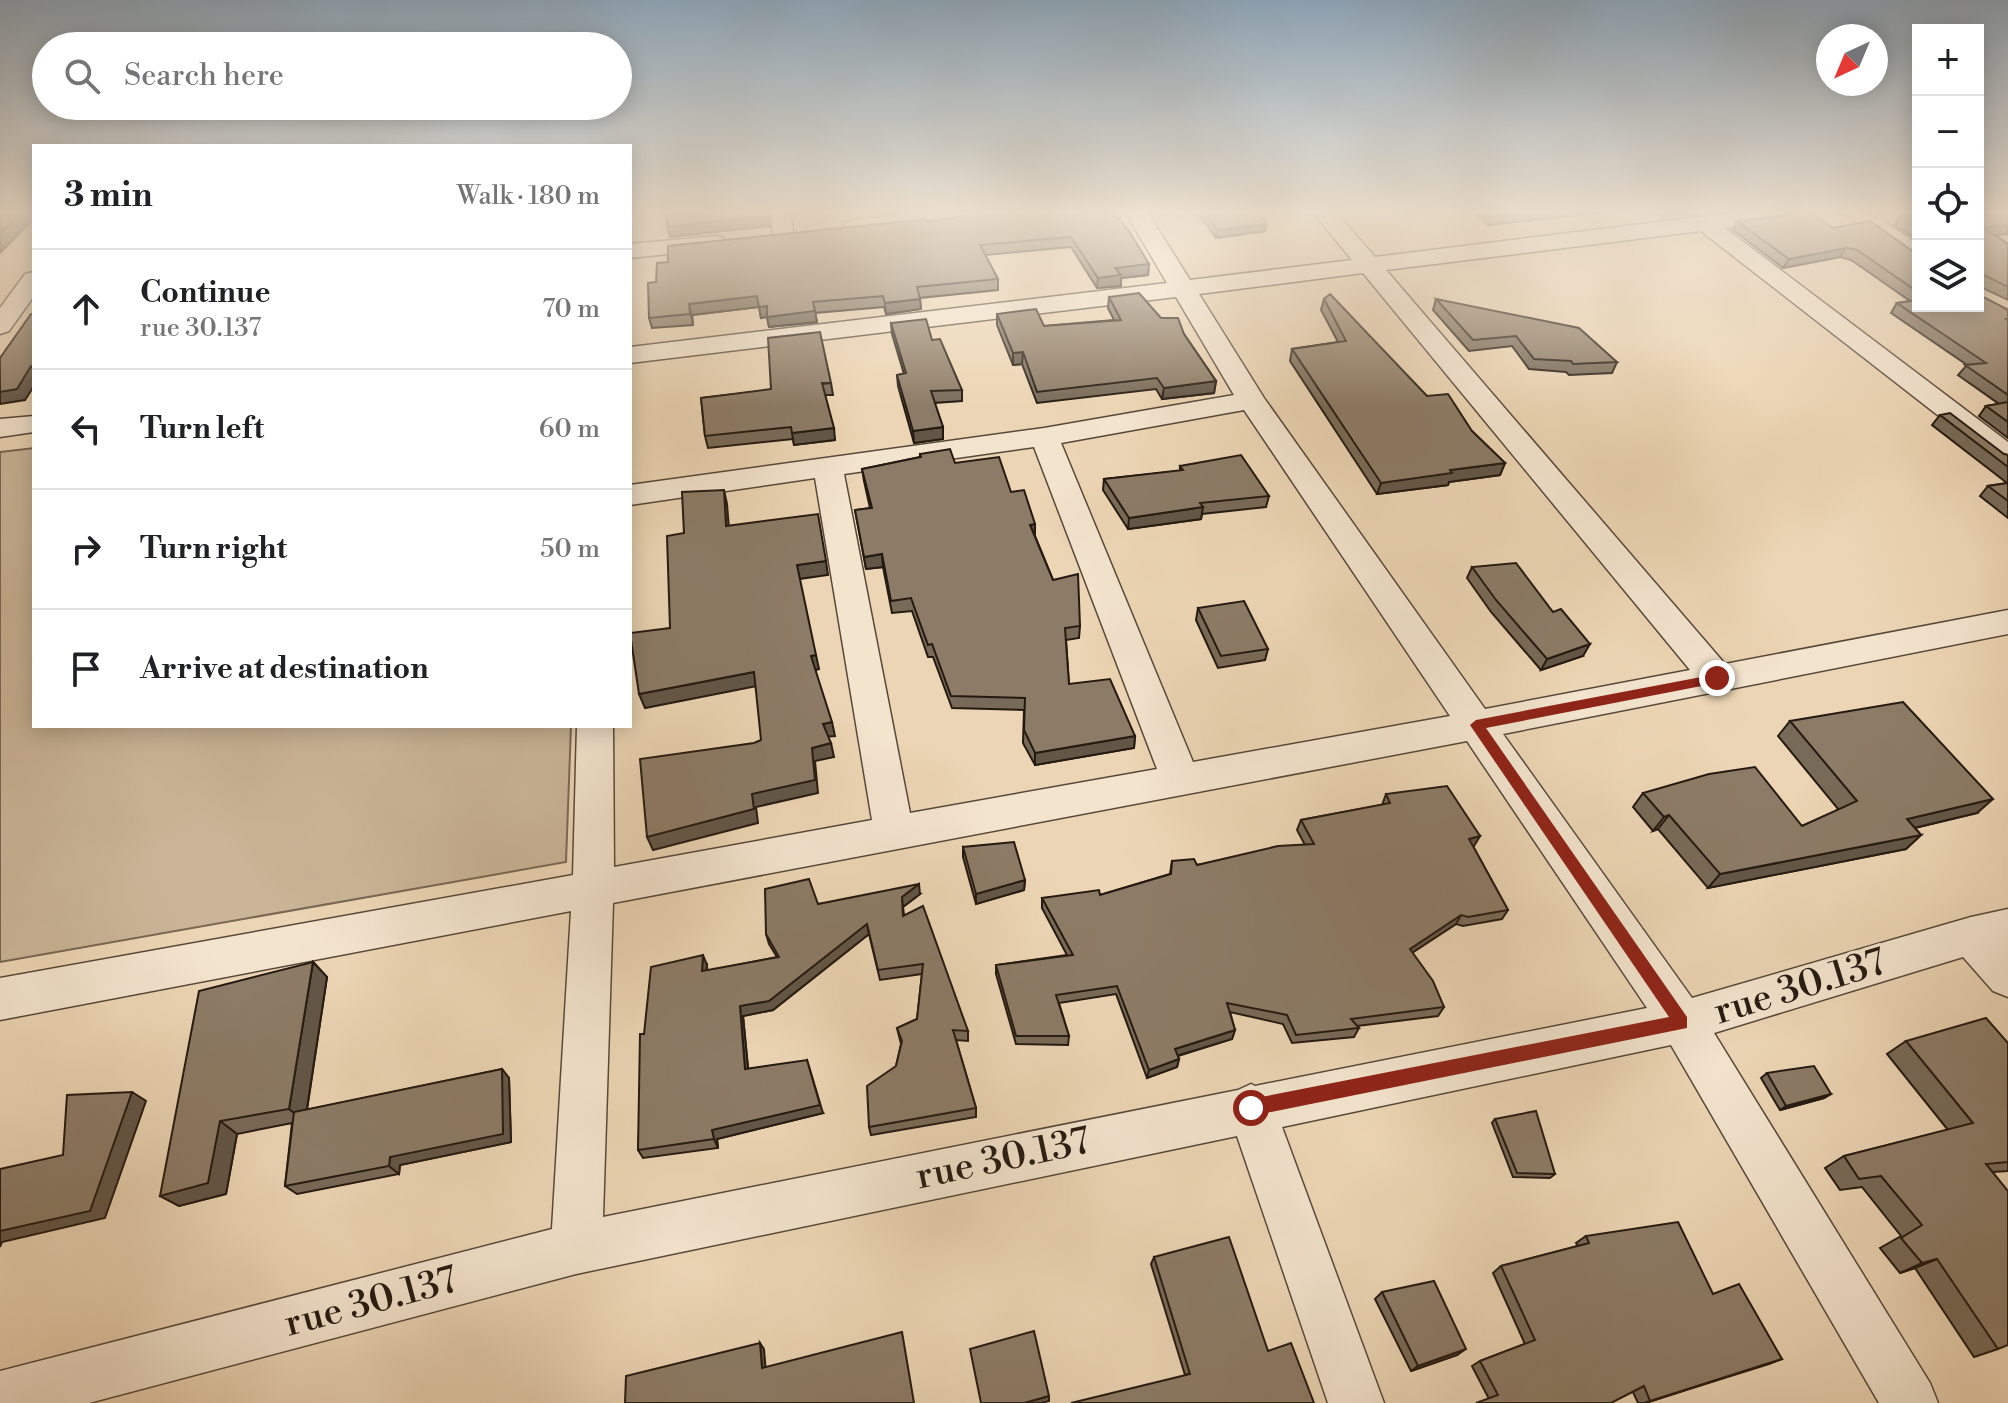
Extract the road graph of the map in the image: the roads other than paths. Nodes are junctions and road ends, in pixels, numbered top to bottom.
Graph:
1 (1175, 275) edge
2 (1283, 275) edge
3 (1378, 275) edge
4 (1773, 275) edge
5 (32, 282) edge
6 (1183, 289) junction
7 (32, 315) edge
8 (3, 322) edge
9 (632, 355) edge
10 (1251, 400) junction
11 (32, 424) edge
12 (0, 428) edge
13 (1044, 437) junction
14 (2008, 456) edge
15 (828, 466) junction
16 (632, 495) edge
17 (2008, 622) edge
18 (1717, 678) junction
19 (1476, 725) junction
20 (595, 728) edge
21 (1180, 778) junction
22 (894, 831) junction
23 (593, 889) junction
24 (1990, 932) edge
25 (2008, 977) edge
26 (0, 999) edge
27 (1682, 1022) junction
28 (1251, 1108) junction
29 (576, 1248) junction
30 (0, 1399) edge
31 (1356, 1403) edge
32 (1910, 1403) edge

1 - 6 street
2 - 6 street
3 - 18 street
4 - 14 street
5 - 8 street
6 - 9 street
6 - 10 street
7 - 8 street
10 - 13 street
10 - 19 street
11 - 12 street
13 - 15 street
13 - 21 street
15 - 16 street
15 - 22 street
17 - 18 street
18 - 19 street
19 - 21 street
19 - 27 street
20 - 23 street
21 - 22 street
22 - 23 street
23 - 26 street
23 - 29 street
24 - 25 street
24 - 27 street, rue 30.137
27 - 28 street, rue 30.137
27 - 32 street
28 - 29 street, rue 30.137
28 - 31 street
29 - 30 street, rue 30.137

